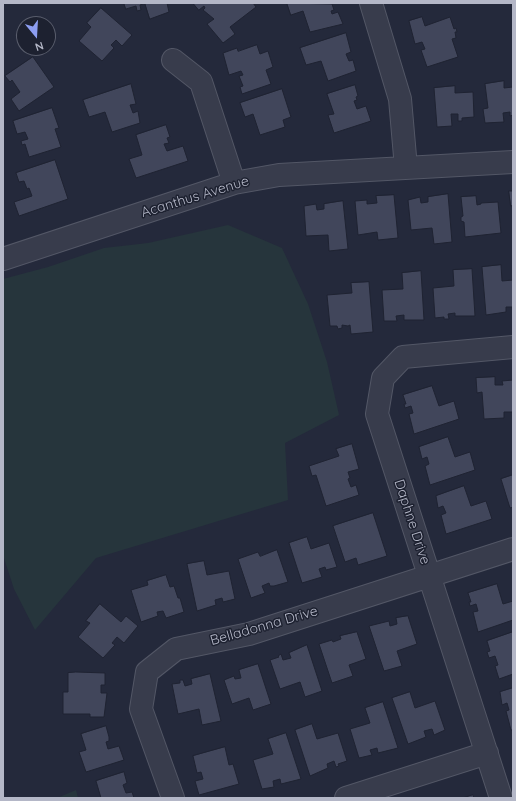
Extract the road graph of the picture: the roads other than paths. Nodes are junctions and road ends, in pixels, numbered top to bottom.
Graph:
1 (371, 3) edge
2 (173, 60) dead end
3 (513, 162) edge
4 (406, 168) junction
5 (234, 183) junction
6 (3, 259) edge
7 (513, 347) edge
8 (513, 549) edge
9 (430, 576) junction
10 (488, 753) junction
11 (173, 798) edge
12 (346, 798) edge
13 (501, 798) edge

1 - 4 street
2 - 5 street
3 - 4 street, Acanthus Avenue
4 - 5 street, Acanthus Avenue
5 - 6 street, Acanthus Avenue
7 - 9 street, Daphne Drive
8 - 9 street, Belladonna Drive
9 - 10 street, Daphne Drive
9 - 11 street, Belladonna Drive
10 - 12 street
10 - 13 street, Daphne Drive

